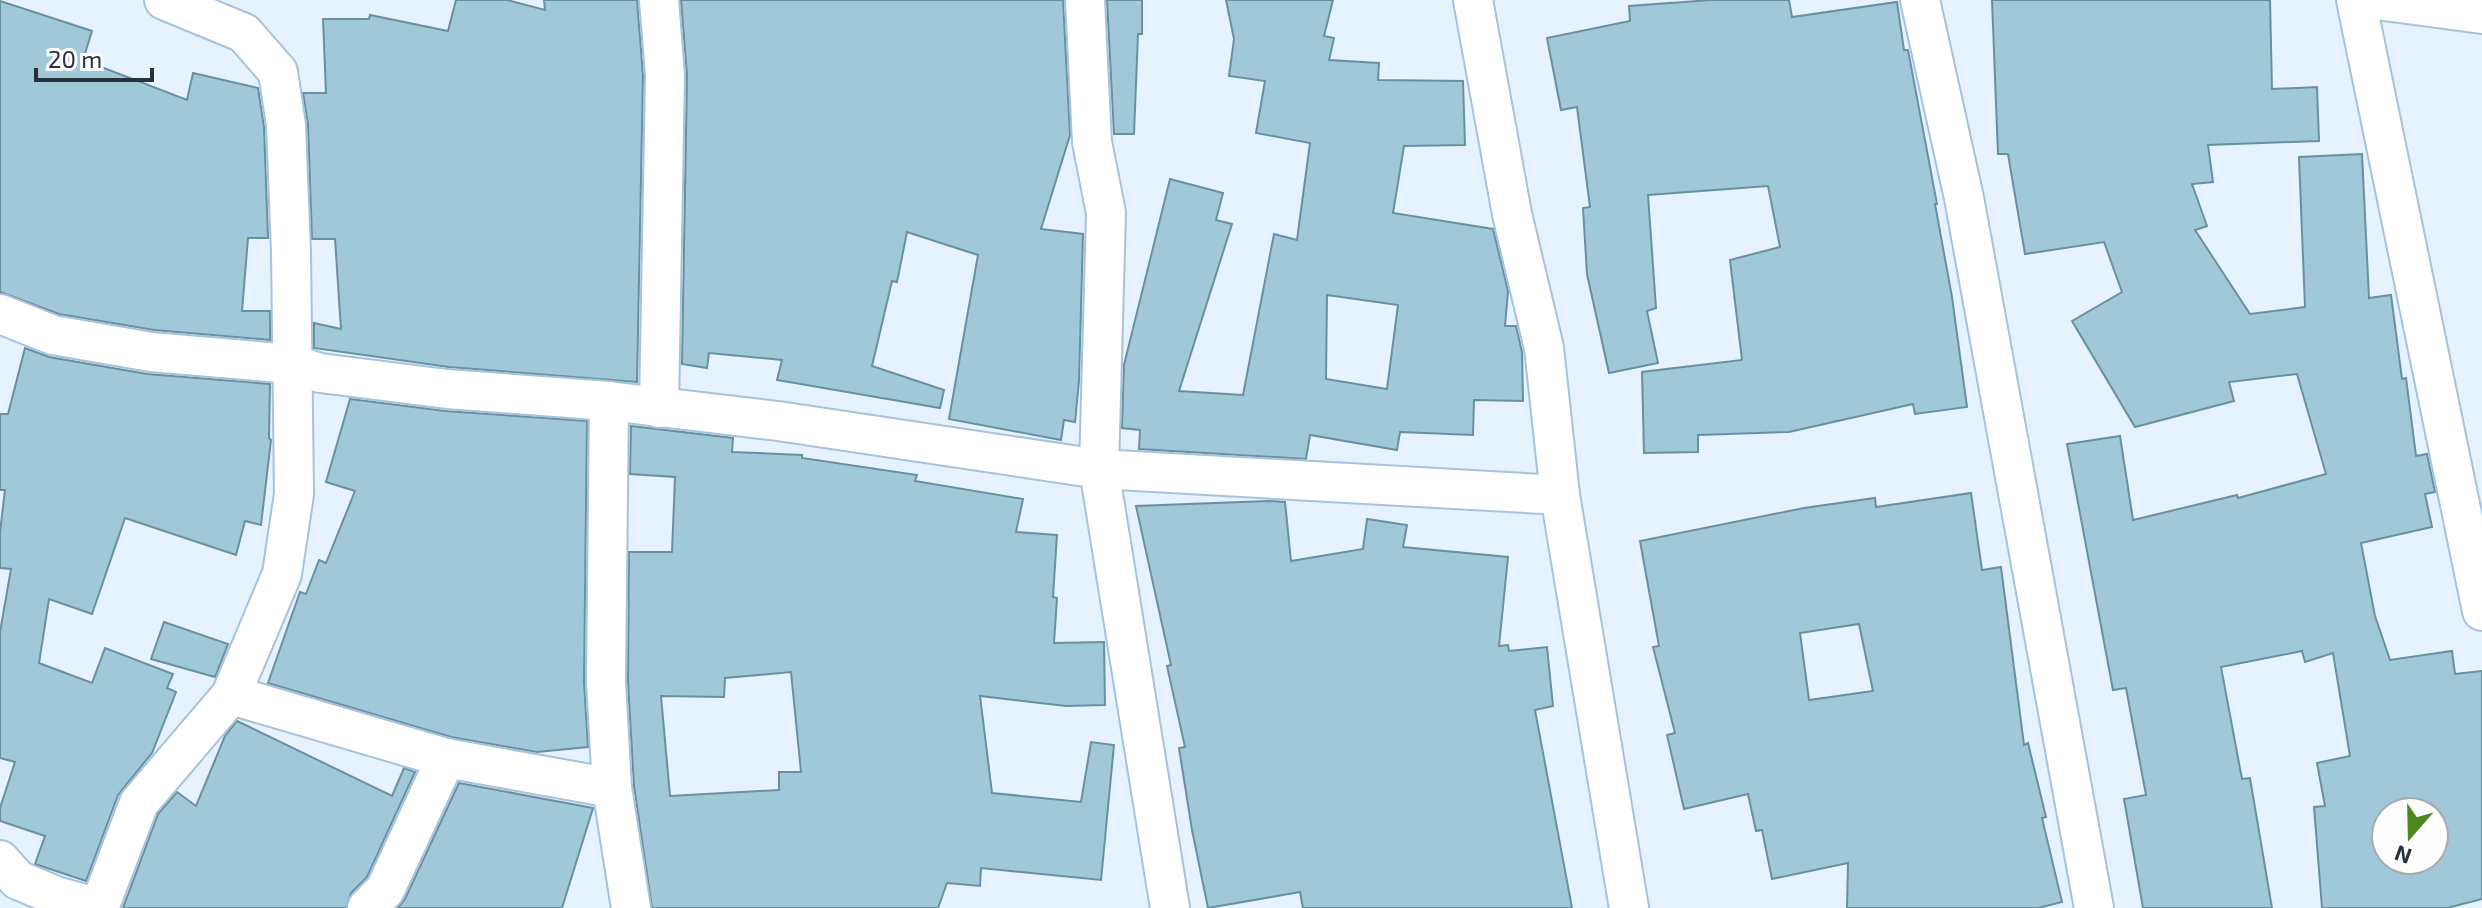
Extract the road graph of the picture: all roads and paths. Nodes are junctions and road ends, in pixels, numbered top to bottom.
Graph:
1 (164, 0) edge
2 (659, 0) edge
3 (1085, 0) edge
4 (1473, 0) edge
5 (1920, 0) edge
6 (2356, 0) edge
7 (2377, 0) edge
8 (2482, 14) edge
9 (0, 314) edge
10 (292, 364) junction
11 (609, 401) junction
12 (659, 408) junction
13 (1099, 469) junction
14 (1560, 495) junction
15 (2482, 611) edge
16 (231, 695) junction
17 (446, 758) junction
18 (612, 788) junction
19 (0, 860) edge
20 (99, 908) edge
21 (367, 908) edge
22 (631, 908) edge
23 (1170, 908) edge
24 (1629, 908) edge
25 (2094, 908) edge

1 - 10 street
2 - 12 street
3 - 13 street
4 - 14 street
5 - 25 street
6 - 15 street
7 - 8 street
9 - 10 street
10 - 11 street
10 - 16 street
11 - 12 street
11 - 18 street
12 - 13 street
13 - 14 street
13 - 23 street
14 - 24 street
16 - 17 street
16 - 20 street
17 - 18 street
17 - 21 street
18 - 22 street
19 - 20 street

